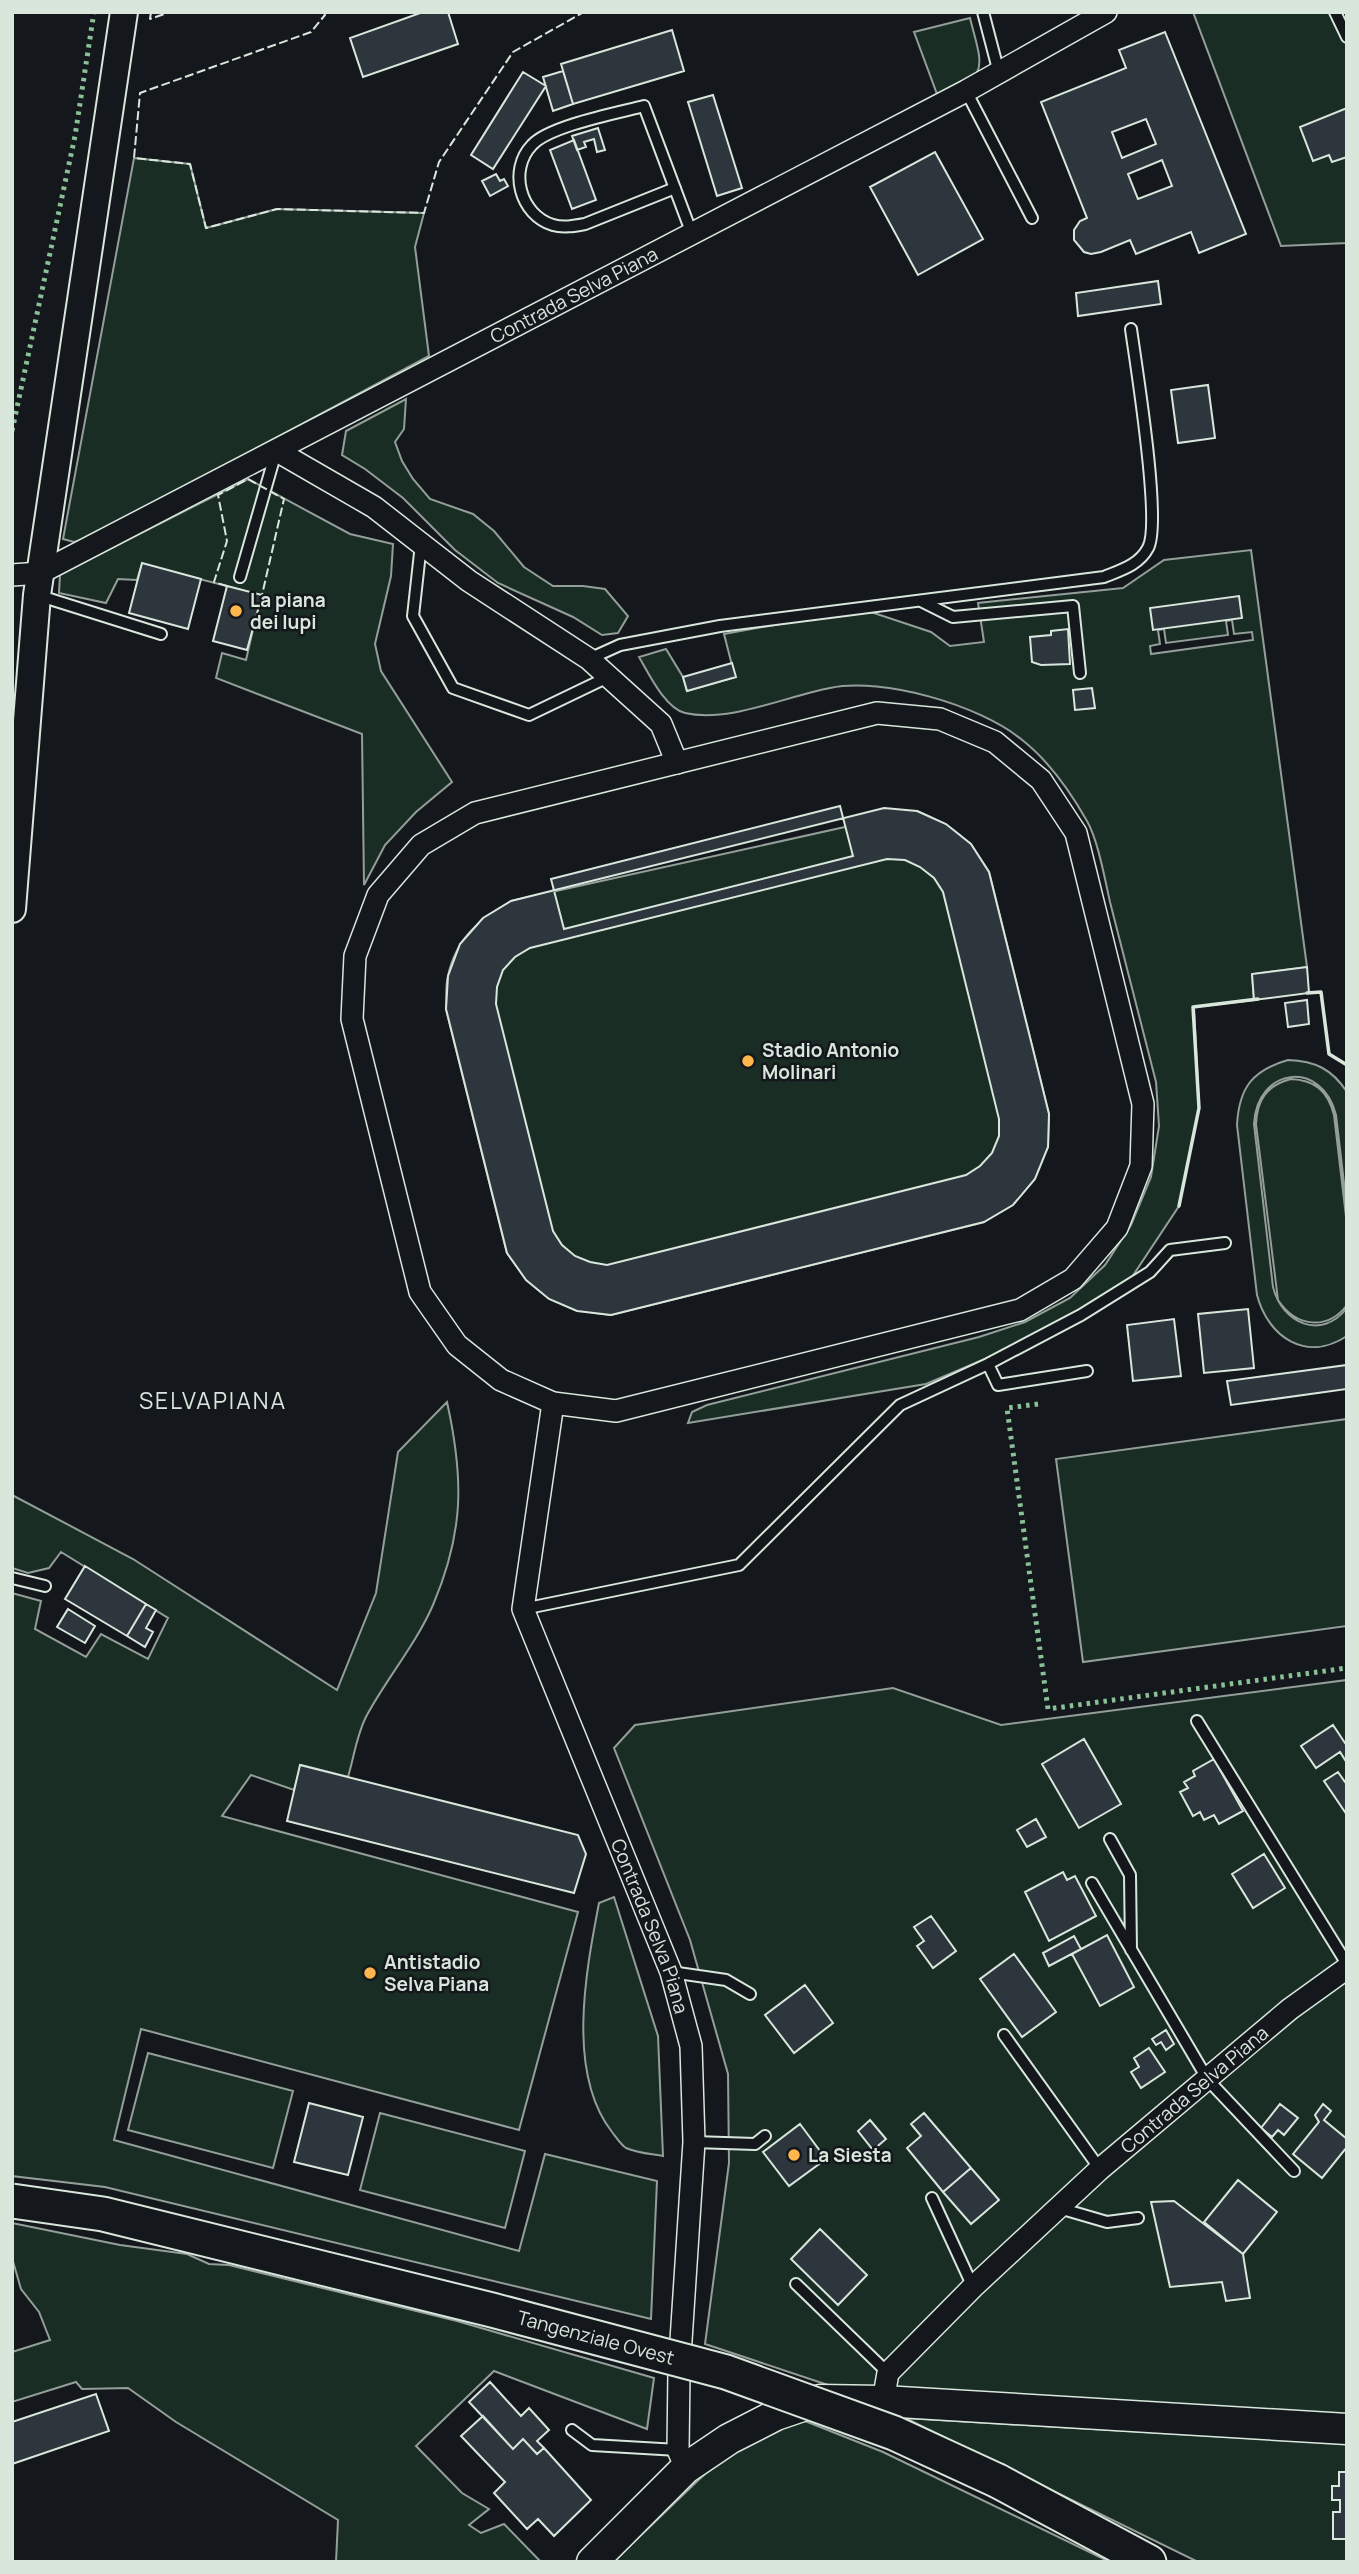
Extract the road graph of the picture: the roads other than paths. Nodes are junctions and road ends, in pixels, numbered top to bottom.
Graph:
1 (124, 12) edge
2 (983, 12) edge
3 (1335, 12) edge
4 (1102, 13) edge
5 (1347, 37) edge
6 (999, 73) junction
7 (966, 91) junction
8 (674, 188) junction
9 (1032, 218) dead end
10 (692, 234) junction
11 (1131, 329) dead end
12 (276, 452) junction
13 (421, 544) junction
14 (12, 575) edge
15 (240, 578) dead end
16 (38, 584) junction
17 (921, 601) junction
18 (161, 634) dead end
19 (589, 659) junction
20 (1080, 673) dead end
21 (608, 677) junction
22 (677, 763) junction
23 (12, 909) edge
24 (1225, 1243) dead end
25 (988, 1364) junction
26 (1087, 1371) dead end
27 (553, 1403) junction
28 (12, 1578) edge
29 (45, 1586) dead end
30 (523, 1609) junction
31 (1197, 1721) dead end
32 (1110, 1839) dead end
33 (1092, 1883) dead end
34 (1131, 1951) junction
35 (1347, 1966) edge
36 (671, 1972) junction
37 (750, 1994) dead end
38 (1004, 2035) dead end
39 (1208, 2080) junction
40 (765, 2136) dead end
41 (694, 2142) junction
42 (1100, 2169) junction
43 (1294, 2171) dead end
44 (932, 2198) dead end
45 (12, 2201) edge
46 (1059, 2208) junction
47 (1138, 2218) dead end
48 (796, 2284) dead end
49 (974, 2287) junction
50 (885, 2387) junction
51 (1347, 2429) edge
52 (572, 2430) dead end
53 (682, 2459) junction
54 (592, 2562) edge
55 (1149, 2562) edge

1 - 16 street
2 - 6 lane
3 - 5 lane
4 - 6 street, Contrada Selva Piana
6 - 7 street, Contrada Selva Piana
7 - 9 lane
7 - 10 street, Contrada Selva Piana
8 - 8 lane
8 - 10 lane
10 - 12 street, Contrada Selva Piana
11 - 17 lane
12 - 13 street
12 - 15 lane
12 - 16 street, Contrada Selva Piana
13 - 19 street
13 - 21 lane
14 - 16 street
16 - 18 lane
16 - 23 street
17 - 19 lane
17 - 20 lane
19 - 21 street
21 - 22 street
22 - 27 street
22 - 27 street
24 - 25 lane
25 - 26 lane
25 - 30 lane
27 - 30 street
28 - 29 lane
30 - 36 street, Contrada Selva Piana
31 - 35 lane
32 - 34 lane
33 - 34 lane
34 - 39 lane
35 - 39 street, Contrada Selva Piana
36 - 37 lane
36 - 41 street, Contrada Selva Piana
38 - 42 lane
39 - 42 street, Contrada Selva Piana
39 - 43 lane
40 - 41 lane
41 - 53 street, Contrada Selva Piana
42 - 46 street, Contrada Selva Piana
44 - 49 lane
45 - 55 main road, Tangenziale Ovest, bridge
46 - 47 lane
46 - 49 street, Contrada Selva Piana
48 - 50 lane
49 - 50 street, Contrada Selva Piana
50 - 51 main road
50 - 53 main road
52 - 53 lane
53 - 54 main road

